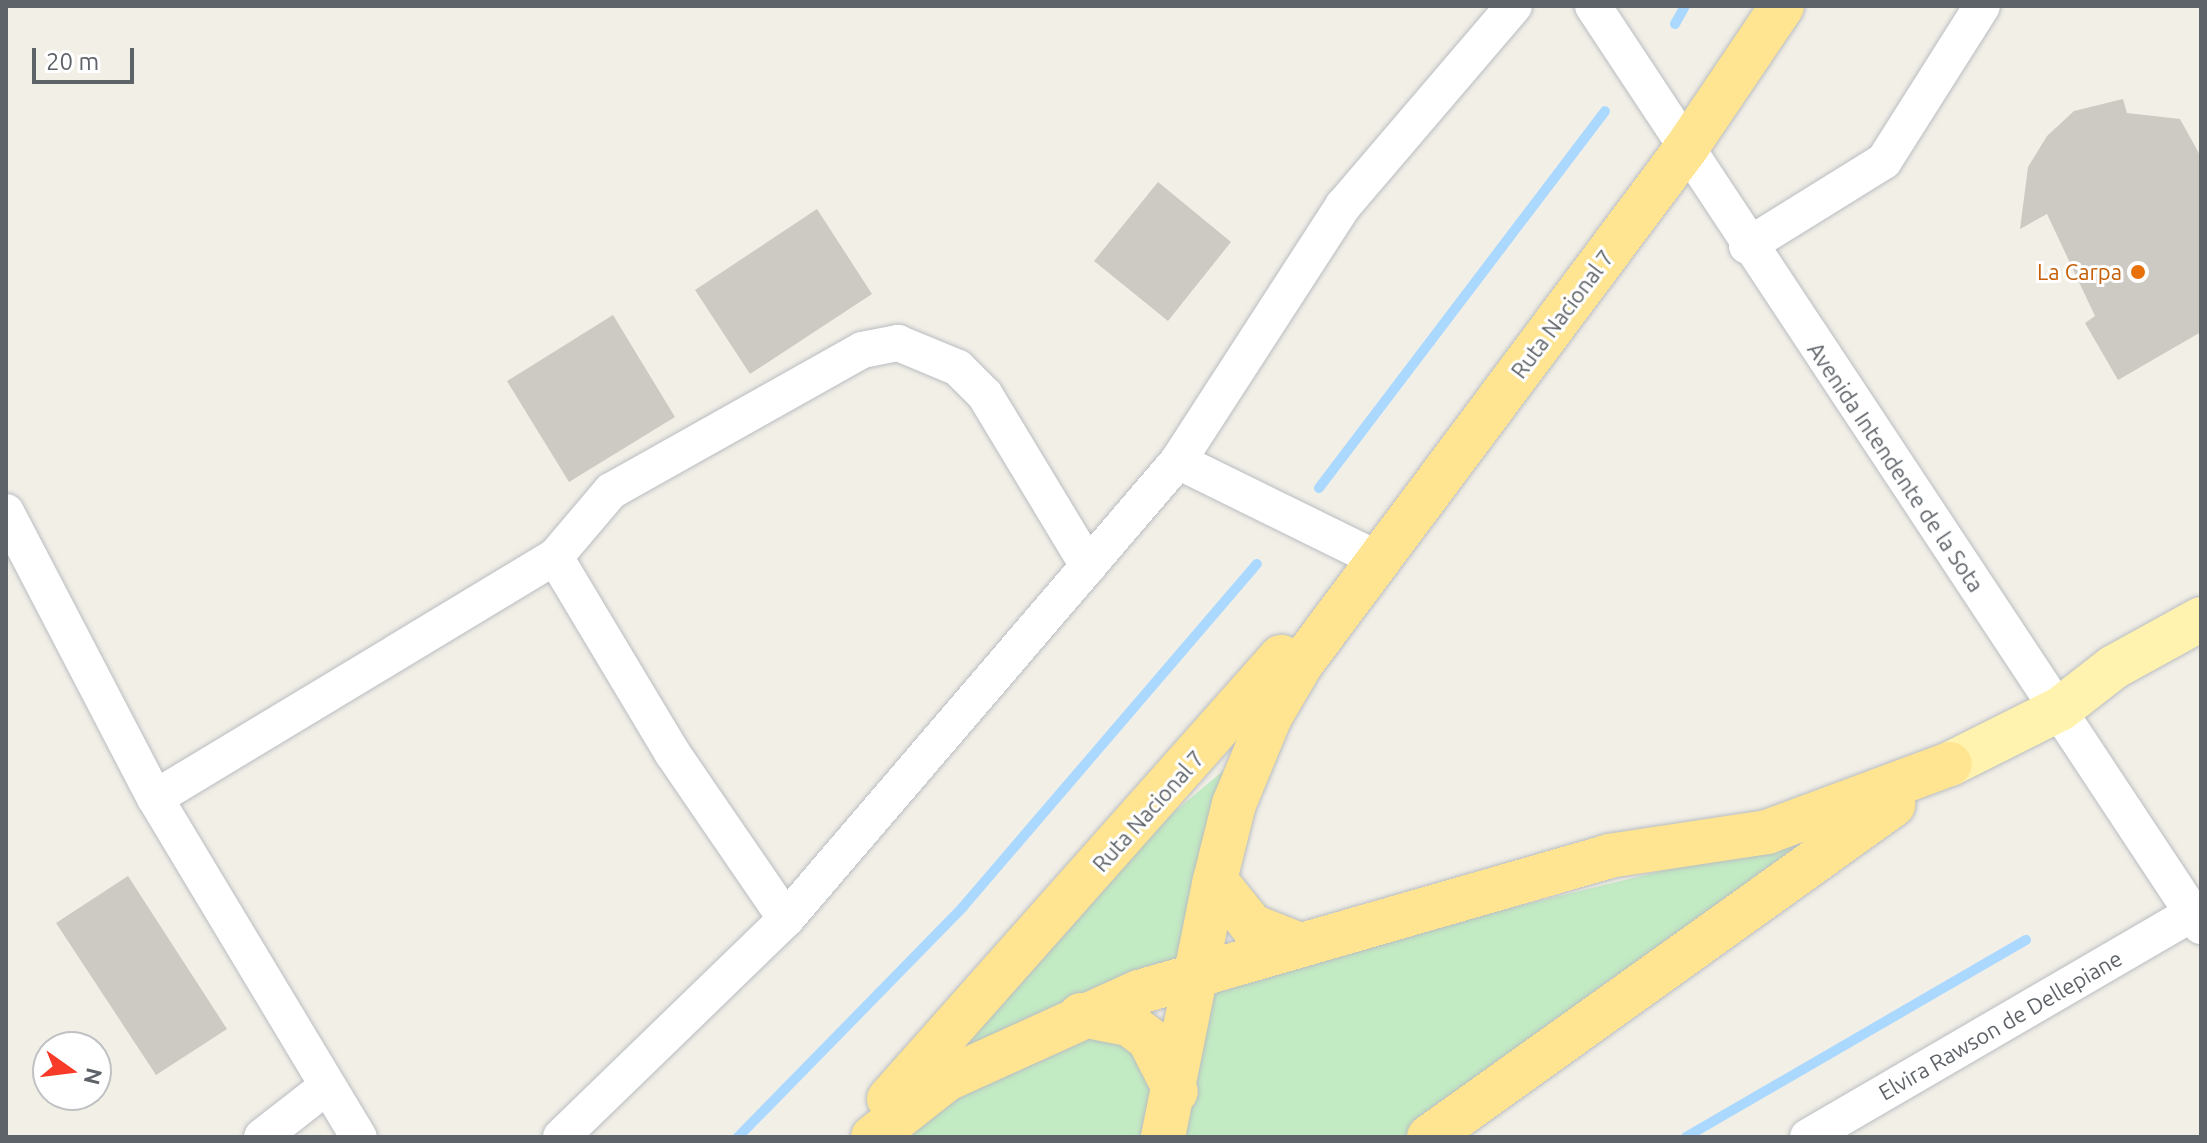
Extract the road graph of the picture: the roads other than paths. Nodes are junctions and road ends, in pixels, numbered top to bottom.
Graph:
1 (1514, 6) edge
2 (1593, 6) edge
3 (1782, 6) edge
4 (1982, 6) edge
5 (1687, 147) junction
6 (1747, 246) junction
7 (1178, 461) junction
8 (1436, 481) junction
9 (6, 512) edge
10 (1369, 555) junction
11 (555, 557) junction
12 (1088, 566) junction
13 (2201, 619) edge
14 (2060, 709) junction
15 (1950, 764) junction
16 (155, 798) junction
17 (1215, 880) junction
18 (786, 919) junction
19 (2197, 920) edge
20 (1295, 943) junction
21 (1194, 973) junction
22 (1081, 1015) junction
23 (326, 1087) junction
24 (1176, 1092) junction
25 (262, 1137) edge
26 (359, 1137) edge
27 (561, 1137) edge
28 (855, 1137) edge
29 (873, 1137) edge
30 (1163, 1137) edge
31 (1429, 1137) edge
32 (1808, 1137) edge

1 - 7 street
2 - 5 street, Avenida Intendente de la Sota
3 - 5 highway, Ruta Nacional 7
4 - 6 street
5 - 6 street, Avenida Intendente de la Sota
5 - 8 highway, Ruta Nacional 7
6 - 14 street, Avenida Intendente de la Sota
7 - 10 street
7 - 12 street
8 - 10 highway, Ruta Nacional 7
8 - 17 highway, Ruta Nacional 7
9 - 16 street
10 - 28 highway, Ruta Nacional 7
11 - 12 street
11 - 16 street
11 - 18 street
12 - 18 street
13 - 14 main road
14 - 15 main road
14 - 19 street, Avenida Intendente de la Sota
15 - 20 highway
15 - 31 highway
16 - 23 street
17 - 20 highway
17 - 21 highway, Ruta Nacional 7
18 - 27 street
19 - 32 street, Elvira Rawson de Dellepiane
20 - 21 highway
21 - 22 highway
21 - 24 highway, Ruta Nacional 7
22 - 24 highway
22 - 29 highway
23 - 25 street
23 - 26 street
24 - 30 highway, Ruta Nacional 7

